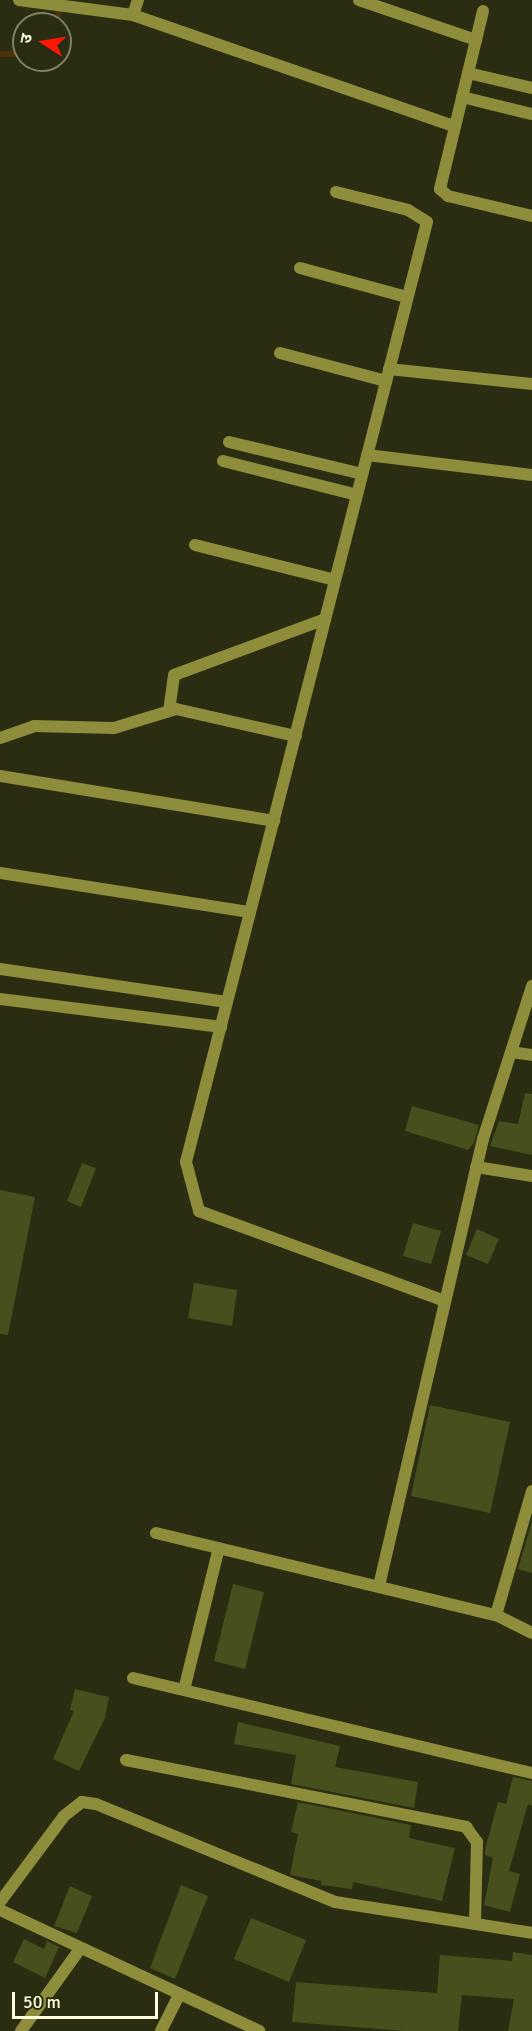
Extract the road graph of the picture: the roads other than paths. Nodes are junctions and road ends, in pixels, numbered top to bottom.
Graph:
1 (19, 0) edge
2 (138, 0) edge
3 (359, 0) edge
4 (483, 11) dead end
5 (133, 15) junction
6 (476, 40) junction
7 (468, 73) junction
8 (532, 88) edge
9 (462, 97) junction
10 (532, 114) edge
11 (454, 126) junction
12 (336, 192) dead end
13 (532, 216) edge
14 (300, 268) dead end
15 (407, 297) junction
16 (280, 353) dead end
17 (388, 375) junction
18 (532, 384) edge
19 (229, 442) dead end
20 (367, 455) junction
21 (223, 461) dead end
22 (362, 474) junction
23 (532, 475) edge
24 (357, 495) junction
25 (195, 545) dead end
26 (335, 580) junction
27 (325, 620) junction
28 (169, 711) junction
29 (296, 736) junction
30 (0, 738) edge
31 (0, 776) edge
32 (274, 821) junction
33 (0, 873) edge
34 (250, 912) junction
35 (0, 969) edge
36 (532, 986) edge
37 (0, 999) edge
38 (227, 1002) junction
39 (221, 1027) junction
40 (511, 1052) junction
41 (532, 1055) edge
42 (476, 1167) junction
43 (532, 1176) edge
44 (445, 1301) junction
45 (532, 1491) edge
46 (156, 1533) dead end
47 (219, 1548) junction
48 (379, 1586) junction
49 (496, 1615) junction
50 (532, 1633) edge
51 (133, 1678) dead end
52 (184, 1690) junction
53 (126, 1760) dead end
54 (532, 1773) edge
55 (0, 1902) edge
56 (0, 1910) edge
57 (475, 1924) junction
58 (532, 1933) edge
59 (80, 1949) junction
60 (179, 1995) junction
61 (21, 2031) edge
62 (161, 2031) edge
63 (260, 2031) edge

1 - 5 street
2 - 5 street
3 - 6 street
4 - 6 street
5 - 11 street
6 - 7 street
7 - 8 street
7 - 9 street
9 - 10 street
9 - 11 street
11 - 13 street
12 - 15 street
14 - 15 street
15 - 17 street
16 - 17 street
17 - 18 street
17 - 20 street
19 - 22 street
20 - 22 street
20 - 23 street
21 - 24 street
22 - 24 street
24 - 26 street
25 - 26 street
26 - 27 street
27 - 28 street
27 - 29 street
28 - 29 street
28 - 30 street
29 - 32 street
31 - 32 street
32 - 34 street
33 - 34 street
34 - 38 street
35 - 38 street
36 - 40 street
37 - 39 street
38 - 39 street
39 - 44 street
40 - 41 street
40 - 42 street
42 - 43 street
42 - 44 street
44 - 48 street
45 - 49 street
46 - 47 street
47 - 48 street
47 - 52 street
48 - 49 street
49 - 50 street
51 - 52 street
52 - 54 street
53 - 57 street
55 - 57 street
56 - 59 street
57 - 58 street
59 - 60 street
59 - 61 street
60 - 62 street
60 - 63 street

